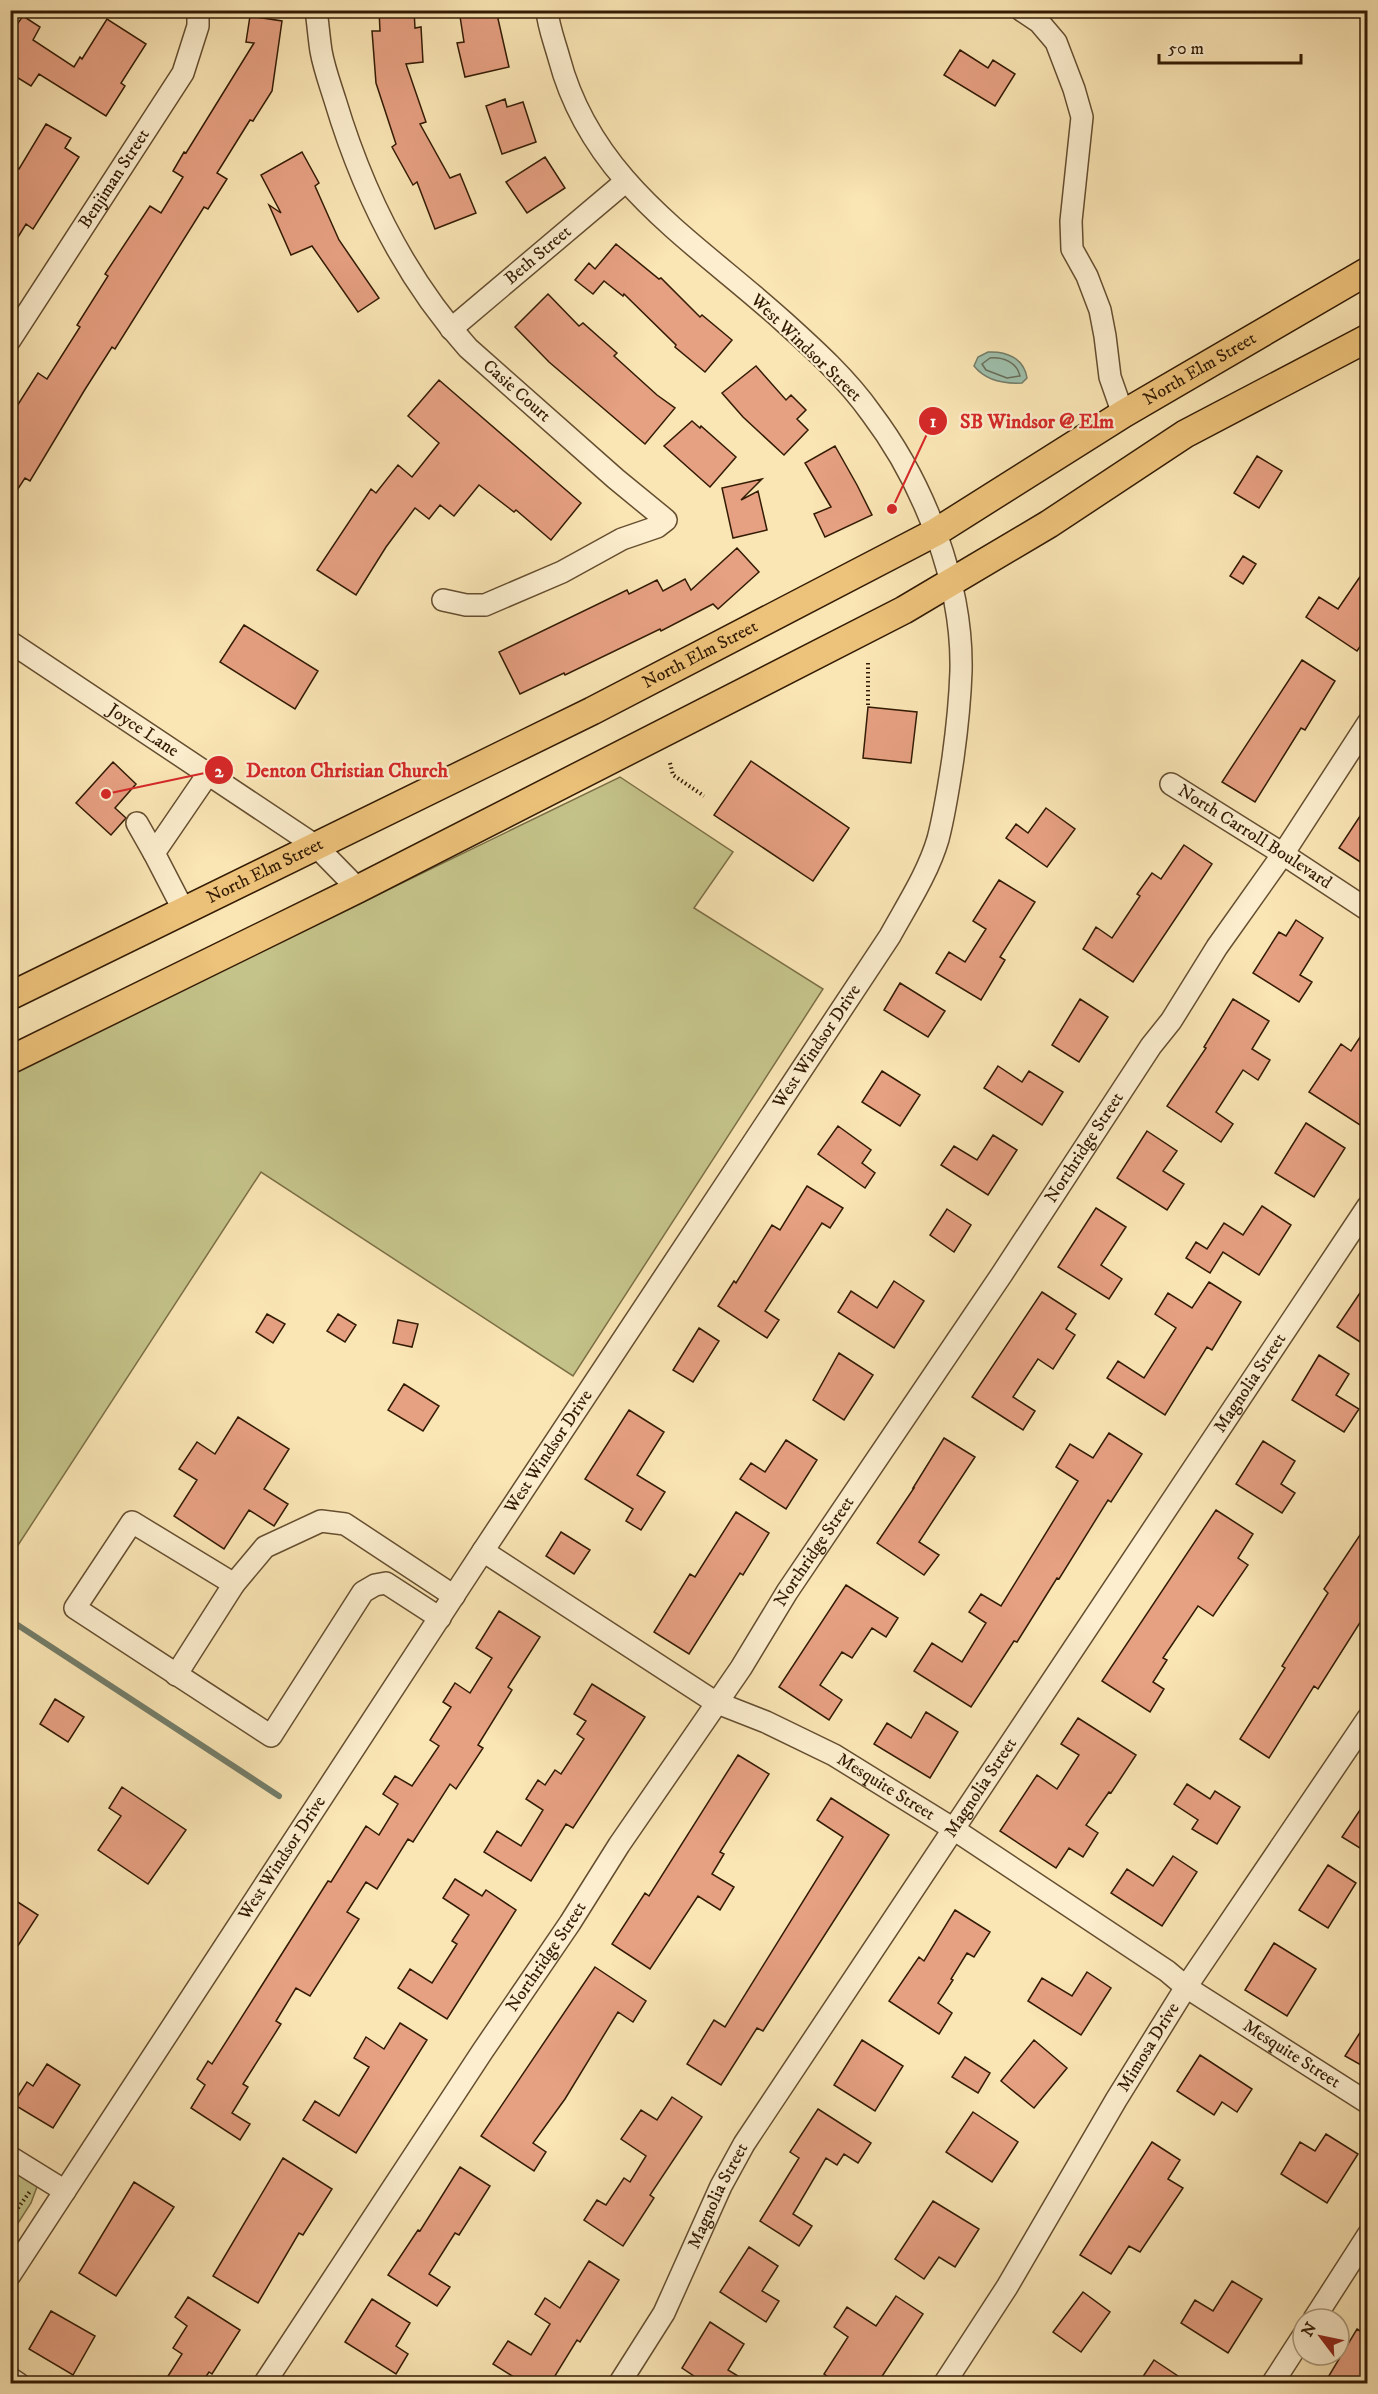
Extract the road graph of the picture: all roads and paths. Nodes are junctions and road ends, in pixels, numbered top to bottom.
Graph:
1 (198, 10) edge
2 (316, 10) edge
3 (548, 10) edge
4 (1021, 10) edge
5 (625, 182) junction
6 (1368, 271) edge
7 (451, 329) junction
8 (1368, 338) edge
9 (10, 340) edge
10 (1124, 414) junction
11 (936, 532) junction
12 (950, 584) junction
13 (443, 600) dead end
14 (10, 642) edge
15 (868, 663) dead end
16 (868, 707) dead end
17 (1368, 723) edge
18 (669, 763) dead end
19 (208, 774) junction
20 (1171, 784) dead end
21 (704, 796) dead end
22 (137, 823) dead end
23 (316, 846) junction
24 (154, 853) junction
25 (1283, 854) junction
26 (358, 889) junction
27 (1368, 910) edge
28 (184, 911) junction
29 (10, 996) edge
30 (10, 1060) edge
31 (1368, 1206) edge
32 (483, 1551) junction
33 (234, 1584) junction
34 (454, 1596) junction
35 (440, 1618) junction
36 (176, 1675) junction
37 (715, 1702) junction
38 (1368, 1718) edge
39 (952, 1828) junction
40 (1186, 1987) junction
41 (1368, 2103) edge
42 (10, 2157) edge
43 (32, 2188) dead end
44 (65, 2191) junction
45 (10, 2218) edge
46 (1368, 2235) edge
47 (10, 2275) edge
48 (1322, 2307) edge
49 (1291, 2355) edge
50 (10, 2378) edge
51 (19, 2384) edge
52 (264, 2384) edge
53 (619, 2384) edge
54 (944, 2384) edge
55 (1272, 2384) edge

1 - 9 street, Benjiman Street
2 - 7 street, Casie Court
3 - 5 street
4 - 10 street
5 - 7 street, Beth Street
5 - 11 street, West Windsor Street
6 - 10 main road, North Elm Street
7 - 13 street, Casie Court
8 - 12 main road
10 - 11 main road, North Elm Street
11 - 12 street, West Windsor Street
11 - 23 main road, North Elm Street
12 - 26 main road
12 - 32 street, West Windsor Drive
14 - 19 street, Joyce Lane
15 - 16 path
17 - 25 street, Northridge Street
18 - 21 path
19 - 23 street, Joyce Lane
19 - 24 street
20 - 25 street, North Carroll Boulevard
22 - 24 street
23 - 26 street, Joyce Lane
23 - 28 main road, North Elm Street
24 - 28 street
25 - 27 street, North Carroll Boulevard
25 - 37 street, Northridge Street
26 - 30 main road
28 - 29 main road, North Elm Street
31 - 39 street, Magnolia Street
32 - 34 street, West Windsor Drive
32 - 37 street, Mesquite Street
33 - 34 street
33 - 36 street
33 - 36 street
34 - 35 street, West Windsor Drive
35 - 36 street
35 - 44 street, West Windsor Drive
37 - 39 street, Mesquite Street
37 - 52 street, Northridge Street
38 - 40 street, Mimosa Drive
39 - 40 street, Mesquite Street
39 - 53 street, Magnolia Street
40 - 41 street, Mesquite Street
40 - 54 street, Mimosa Drive
42 - 44 street
43 - 45 path
44 - 47 street, West Windsor Drive
46 - 48 street
49 - 55 street
50 - 51 street

